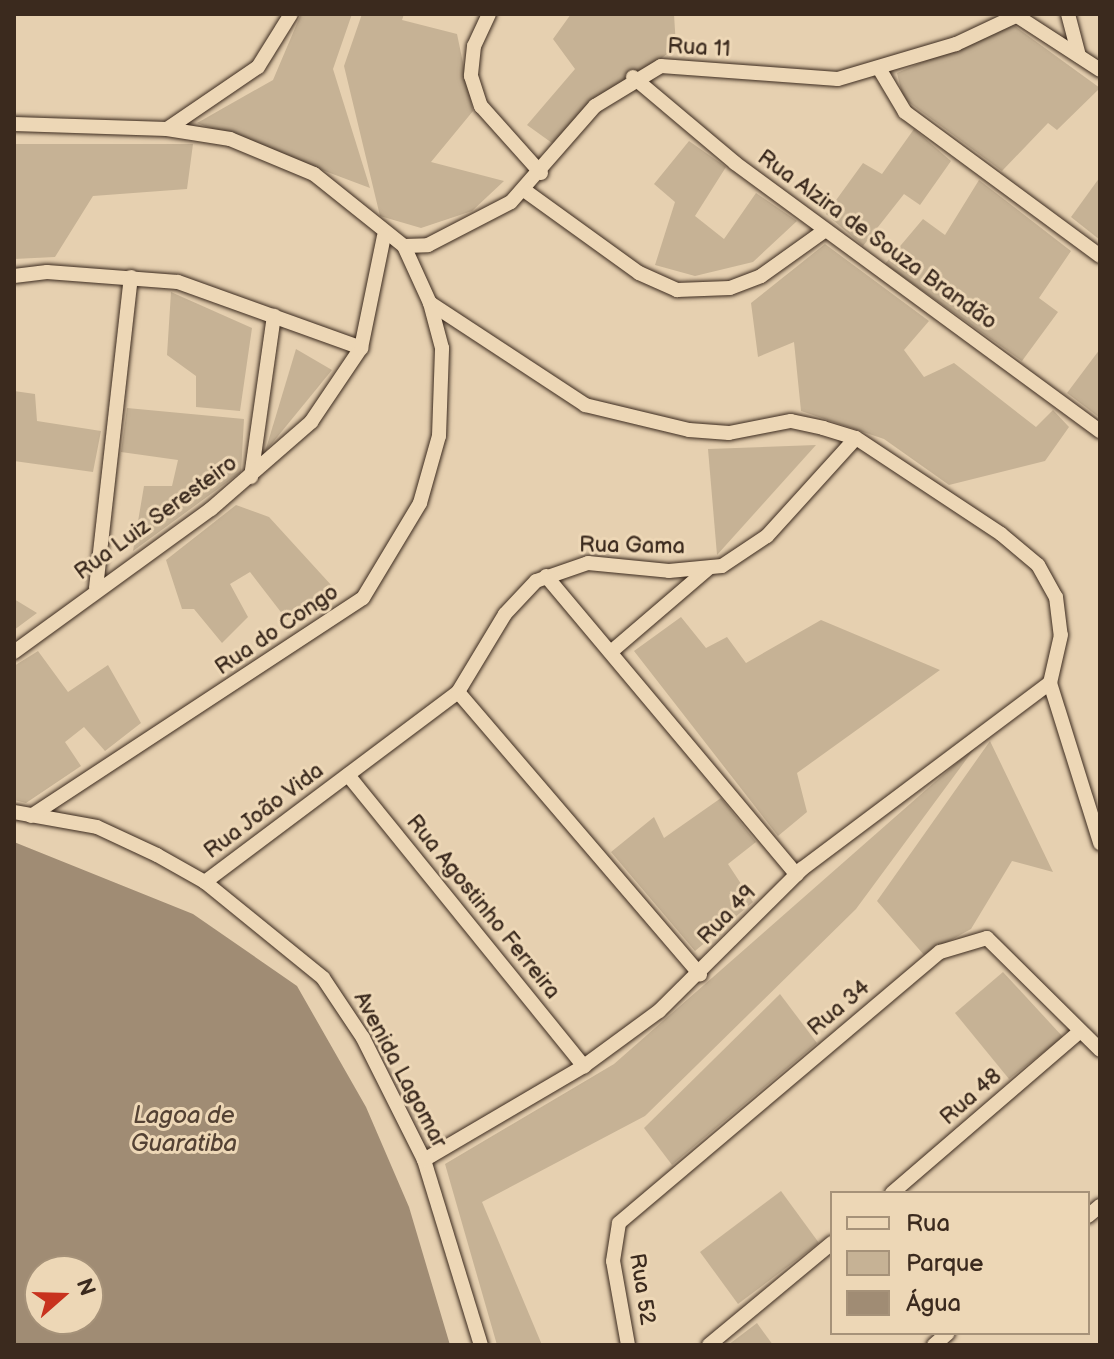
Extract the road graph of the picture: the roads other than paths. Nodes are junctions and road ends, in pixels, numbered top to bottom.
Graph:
1 (291, 14) edge
2 (489, 14) edge
3 (1068, 14) edge
4 (1018, 15) edge
5 (1079, 56) junction
6 (880, 70) junction
7 (1100, 70) edge
8 (633, 77) junction
9 (14, 124) edge
10 (167, 129) junction
11 (541, 173) junction
12 (524, 190) junction
13 (824, 231) junction
14 (384, 236) junction
15 (404, 246) junction
16 (1100, 256) edge
17 (14, 276) edge
18 (131, 277) junction
19 (430, 303) junction
20 (274, 316) junction
21 (361, 348) junction
22 (1100, 431) edge
23 (856, 438) junction
24 (251, 477) junction
25 (709, 568) junction
26 (546, 576) junction
27 (96, 588) junction
28 (612, 651) junction
29 (14, 652) edge
30 (1050, 683) junction
31 (458, 692) junction
32 (348, 775) junction
33 (14, 812) edge
34 (31, 816) junction
35 (1100, 843) edge
36 (797, 875) junction
37 (205, 882) junction
38 (700, 974) junction
39 (1078, 1033) junction
40 (1100, 1050) edge
41 (584, 1066) junction
42 (424, 1160) junction
43 (894, 1191) edge
44 (613, 1239) joint
45 (830, 1245) edge
46 (481, 1345) edge
47 (628, 1345) edge
48 (709, 1345) edge

1 - 10 street
2 - 11 street
3 - 5 street
4 - 5 street
4 - 6 street, Rua 11
5 - 7 street
6 - 8 street, Rua 11
6 - 16 street
8 - 11 street, Rua 11
8 - 13 street, Rua Alzira de Souza Brandão
9 - 10 street
10 - 14 street
11 - 12 street, Rua 11
12 - 13 street
12 - 15 street, Rua 11
13 - 22 street, Rua Alzira de Souza Brandão
14 - 15 street
14 - 21 street, Rua Luiz Seresteiro
15 - 19 street, Rua do Congo
17 - 18 street
18 - 20 street
18 - 27 street
19 - 23 street
19 - 34 street, Rua do Congo
20 - 21 street
20 - 24 street
21 - 24 street, Rua Luiz Seresteiro
23 - 25 street, Rua Gama
23 - 30 street
24 - 27 street, Rua Luiz Seresteiro
25 - 26 street, Rua Gama
25 - 28 street
26 - 28 street
26 - 31 street, Rua Gama
27 - 29 street, Rua Luiz Seresteiro
28 - 36 street
30 - 35 street
30 - 36 street, Rua 49
31 - 32 street, Rua Gama
31 - 38 street
32 - 37 street, Rua João Vida
32 - 41 street, Rua Agostinho Ferreira
33 - 34 street, Avenida Lagomar
34 - 37 street, Avenida Lagomar
36 - 38 street, Rua 49
37 - 42 street, Avenida Lagomar
38 - 41 street, Rua 49
39 - 40 street, Rua 34
39 - 43 street, Rua 48
39 - 44 street, Rua 34
41 - 42 street, Rua 49
42 - 46 street, Avenida Lagomar
44 - 47 street, Rua 52
45 - 48 street

